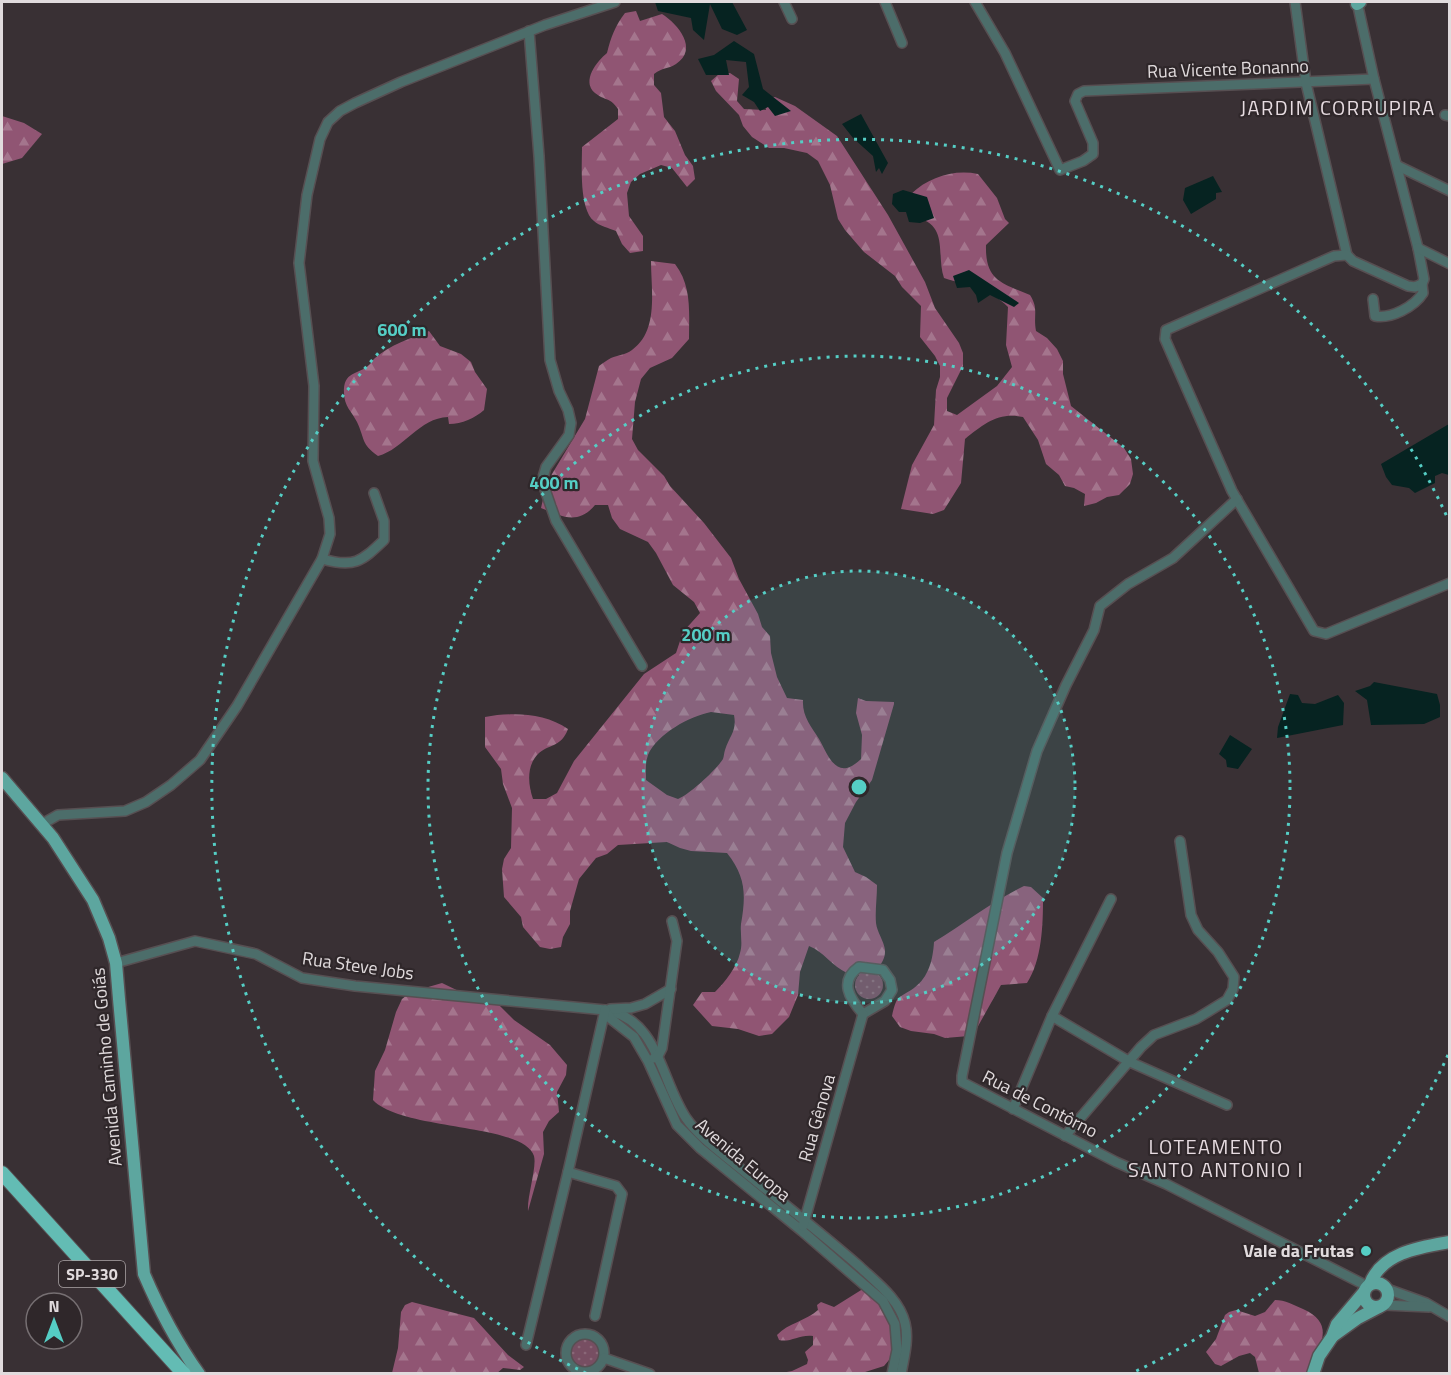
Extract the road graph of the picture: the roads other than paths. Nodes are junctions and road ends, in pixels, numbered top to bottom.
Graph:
1 (615, 2) edge
2 (784, 2) edge
3 (885, 2) edge
4 (975, 2) edge
5 (1295, 2) edge
6 (1358, 2) edge
7 (792, 19) dead end
8 (529, 31) junction
9 (902, 43) dead end
10 (1374, 79) junction
11 (1306, 83) junction
12 (1398, 166) junction
13 (1449, 191) edge
14 (1418, 248) junction
15 (1347, 255) junction
16 (1449, 264) edge
17 (1423, 281) junction
18 (1373, 299) dead end
19 (374, 493) dead end
20 (1237, 499) junction
21 (322, 559) junction
22 (1449, 583) edge
23 (642, 666) dead end
24 (2, 778) edge
25 (42, 824) junction
26 (1180, 841) dead end
27 (1111, 898) dead end
28 (672, 921) dead end
29 (116, 963) junction
30 (671, 989) junction
31 (605, 1010) junction
32 (863, 1014) junction
33 (1052, 1016) junction
34 (658, 1056) junction
35 (648, 1061) junction
36 (1130, 1062) junction
37 (1227, 1105) dead end
38 (1013, 1109) junction
39 (1065, 1136) junction
40 (568, 1172) junction
41 (2, 1173) edge
42 (2, 1187) edge
43 (803, 1226) junction
44 (1449, 1242) edge
45 (1391, 1259) junction
46 (1367, 1287) junction
47 (1386, 1288) junction
48 (1381, 1306) junction
49 (1430, 1307) junction
50 (595, 1316) dead end
51 (1449, 1317) edge
52 (1332, 1337) junction
53 (526, 1345) dead end
54 (604, 1358) junction
55 (172, 1374) edge
56 (184, 1374) edge
57 (199, 1374) edge
58 (650, 1374) edge
59 (892, 1374) edge
60 (901, 1374) edge
61 (1313, 1374) edge

1 - 8 street
2 - 7 street
3 - 9 street
4 - 11 street, Rua Vicente Bonanno
5 - 11 street
6 - 10 street
8 - 21 street
8 - 23 street
10 - 11 street, Rua Vicente Bonanno
10 - 12 street
11 - 15 street
12 - 13 street
12 - 14 street
14 - 16 street
14 - 17 street
15 - 17 street
15 - 20 street
17 - 18 street
19 - 21 street
20 - 22 street
20 - 38 street, Rua de Contôrno
21 - 25 street
24 - 25 main road, Avenida Caminho de Goiás
25 - 29 main road, Avenida Caminho de Goiás
26 - 36 street
27 - 33 street
28 - 30 street
29 - 31 street, Rua Steve Jobs
29 - 57 main road, Avenida Caminho de Goiás
30 - 31 street
30 - 34 street
31 - 34 street, Avenida Europa
31 - 35 street, Avenida Europa
31 - 40 street
32 - 32 street
32 - 43 street, Rua Gênova
33 - 36 street
33 - 38 street
34 - 35 street
34 - 43 street, Avenida Europa
35 - 43 street, Avenida Europa
36 - 37 street
36 - 39 street
38 - 39 street, Rua de Contôrno
39 - 46 street, Rua de Contôrno
40 - 50 street
40 - 53 street
41 - 56 highway, SP-330
42 - 55 highway, SP-330
43 - 59 street, Avenida Europa
43 - 60 street, Avenida Europa
44 - 45 main road
45 - 46 main road
45 - 47 main road
46 - 47 main road
46 - 48 main road
46 - 52 main road
47 - 48 main road
47 - 49 street
48 - 49 street
48 - 52 main road
49 - 51 street
52 - 61 main road
54 - 54 street
54 - 58 street

